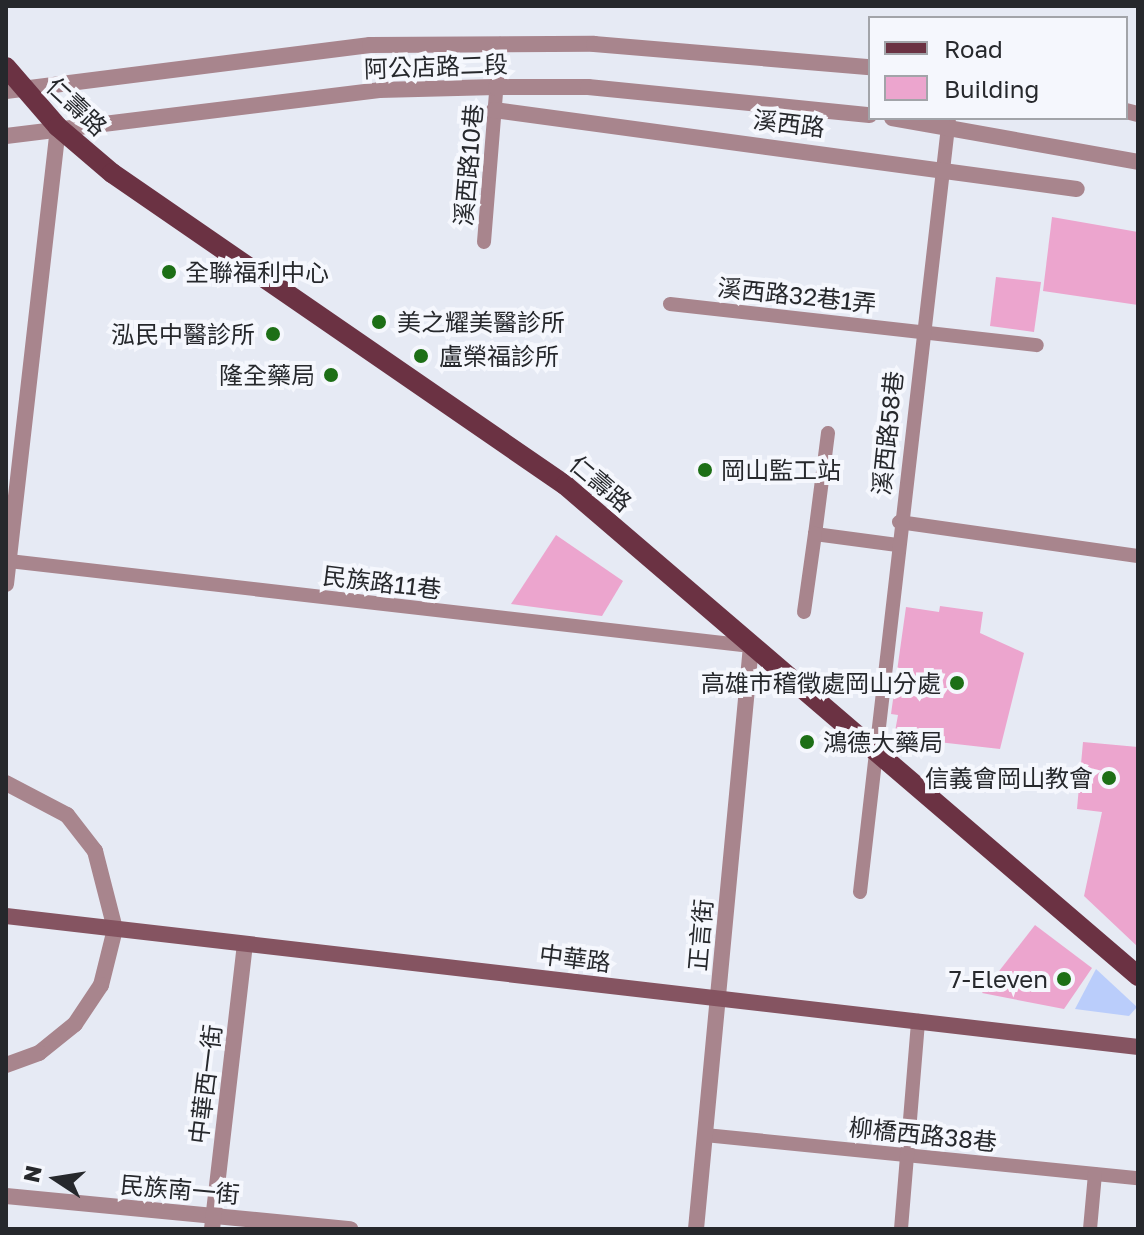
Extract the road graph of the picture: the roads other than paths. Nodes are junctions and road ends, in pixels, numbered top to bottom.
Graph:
1 (500, 44) junction
2 (6, 67) edge
3 (868, 67) edge
4 (496, 87) junction
5 (13, 90) edge
6 (494, 110) junction
7 (868, 115) edge
8 (920, 120) edge
9 (948, 122) edge
10 (58, 127) junction
11 (6, 136) edge
12 (1138, 162) edge
13 (942, 167) junction
14 (1077, 189) dead end
15 (484, 242) dead end
16 (670, 304) dead end
17 (920, 329) junction
18 (1037, 345) dead end
19 (828, 433) dead end
20 (899, 522) junction
21 (815, 534) junction
22 (897, 545) junction
23 (1138, 556) edge
24 (9, 561) junction
25 (6, 584) edge
26 (804, 612) dead end
27 (751, 646) junction
28 (874, 753) junction
29 (6, 783) edge
30 (860, 892) dead end
31 (6, 916) edge
32 (115, 929) junction
33 (245, 944) junction
34 (1138, 976) edge
35 (718, 998) junction
36 (918, 1021) junction
37 (1138, 1047) edge
38 (6, 1065) edge
39 (705, 1135) junction
40 (907, 1155) junction
41 (1095, 1174) junction
42 (1138, 1178) edge
43 (6, 1196) edge
44 (213, 1222) edge
45 (350, 1229) edge
46 (696, 1229) edge
47 (901, 1229) edge
48 (1090, 1229) edge

1 - 3 street, 阿公店路二段
1 - 4 lane, 溪西路10巷
1 - 5 street, 阿公店路二段
2 - 5 main road, 仁壽路
4 - 6 lane, 溪西路10巷
4 - 7 street, 阿公店路二段
4 - 10 street, 阿公店路二段
5 - 10 main road, 仁壽路
6 - 13 street, 溪西路
6 - 15 lane, 溪西路10巷
8 - 9 street
9 - 12 street
9 - 13 lane, 溪西路58巷
10 - 11 street, 阿公店路二段
10 - 24 street
10 - 27 main road, 仁壽路
13 - 14 street, 溪西路
13 - 17 lane, 溪西路58巷
16 - 17 lane, 溪西路32巷1弄
17 - 18 lane, 溪西路32巷1弄
17 - 20 lane, 溪西路58巷
19 - 21 lane
20 - 22 lane, 溪西路58巷
20 - 23 lane
21 - 22 lane
21 - 26 lane
22 - 28 lane, 溪西路58巷
24 - 25 street
24 - 27 lane, 民族路11巷
27 - 28 main road, 仁壽路
27 - 35 street, 正言街
28 - 30 lane, 溪西路58巷
28 - 34 main road, 仁壽路
29 - 32 street
31 - 32 main road, 中華路
32 - 33 main road, 中華路
32 - 38 street
33 - 35 main road, 中華路
33 - 44 street, 中華西一街
35 - 36 main road, 中華路
35 - 39 street, 正言街
36 - 37 main road, 中華路
36 - 40 lane
39 - 40 lane, 柳橋西路38巷
39 - 46 street, 正言街
40 - 41 lane, 柳橋西路38巷
40 - 47 lane
41 - 42 lane, 柳橋西路38巷
41 - 48 lane
43 - 44 street, 民族南一街
44 - 45 street, 民族南一街

